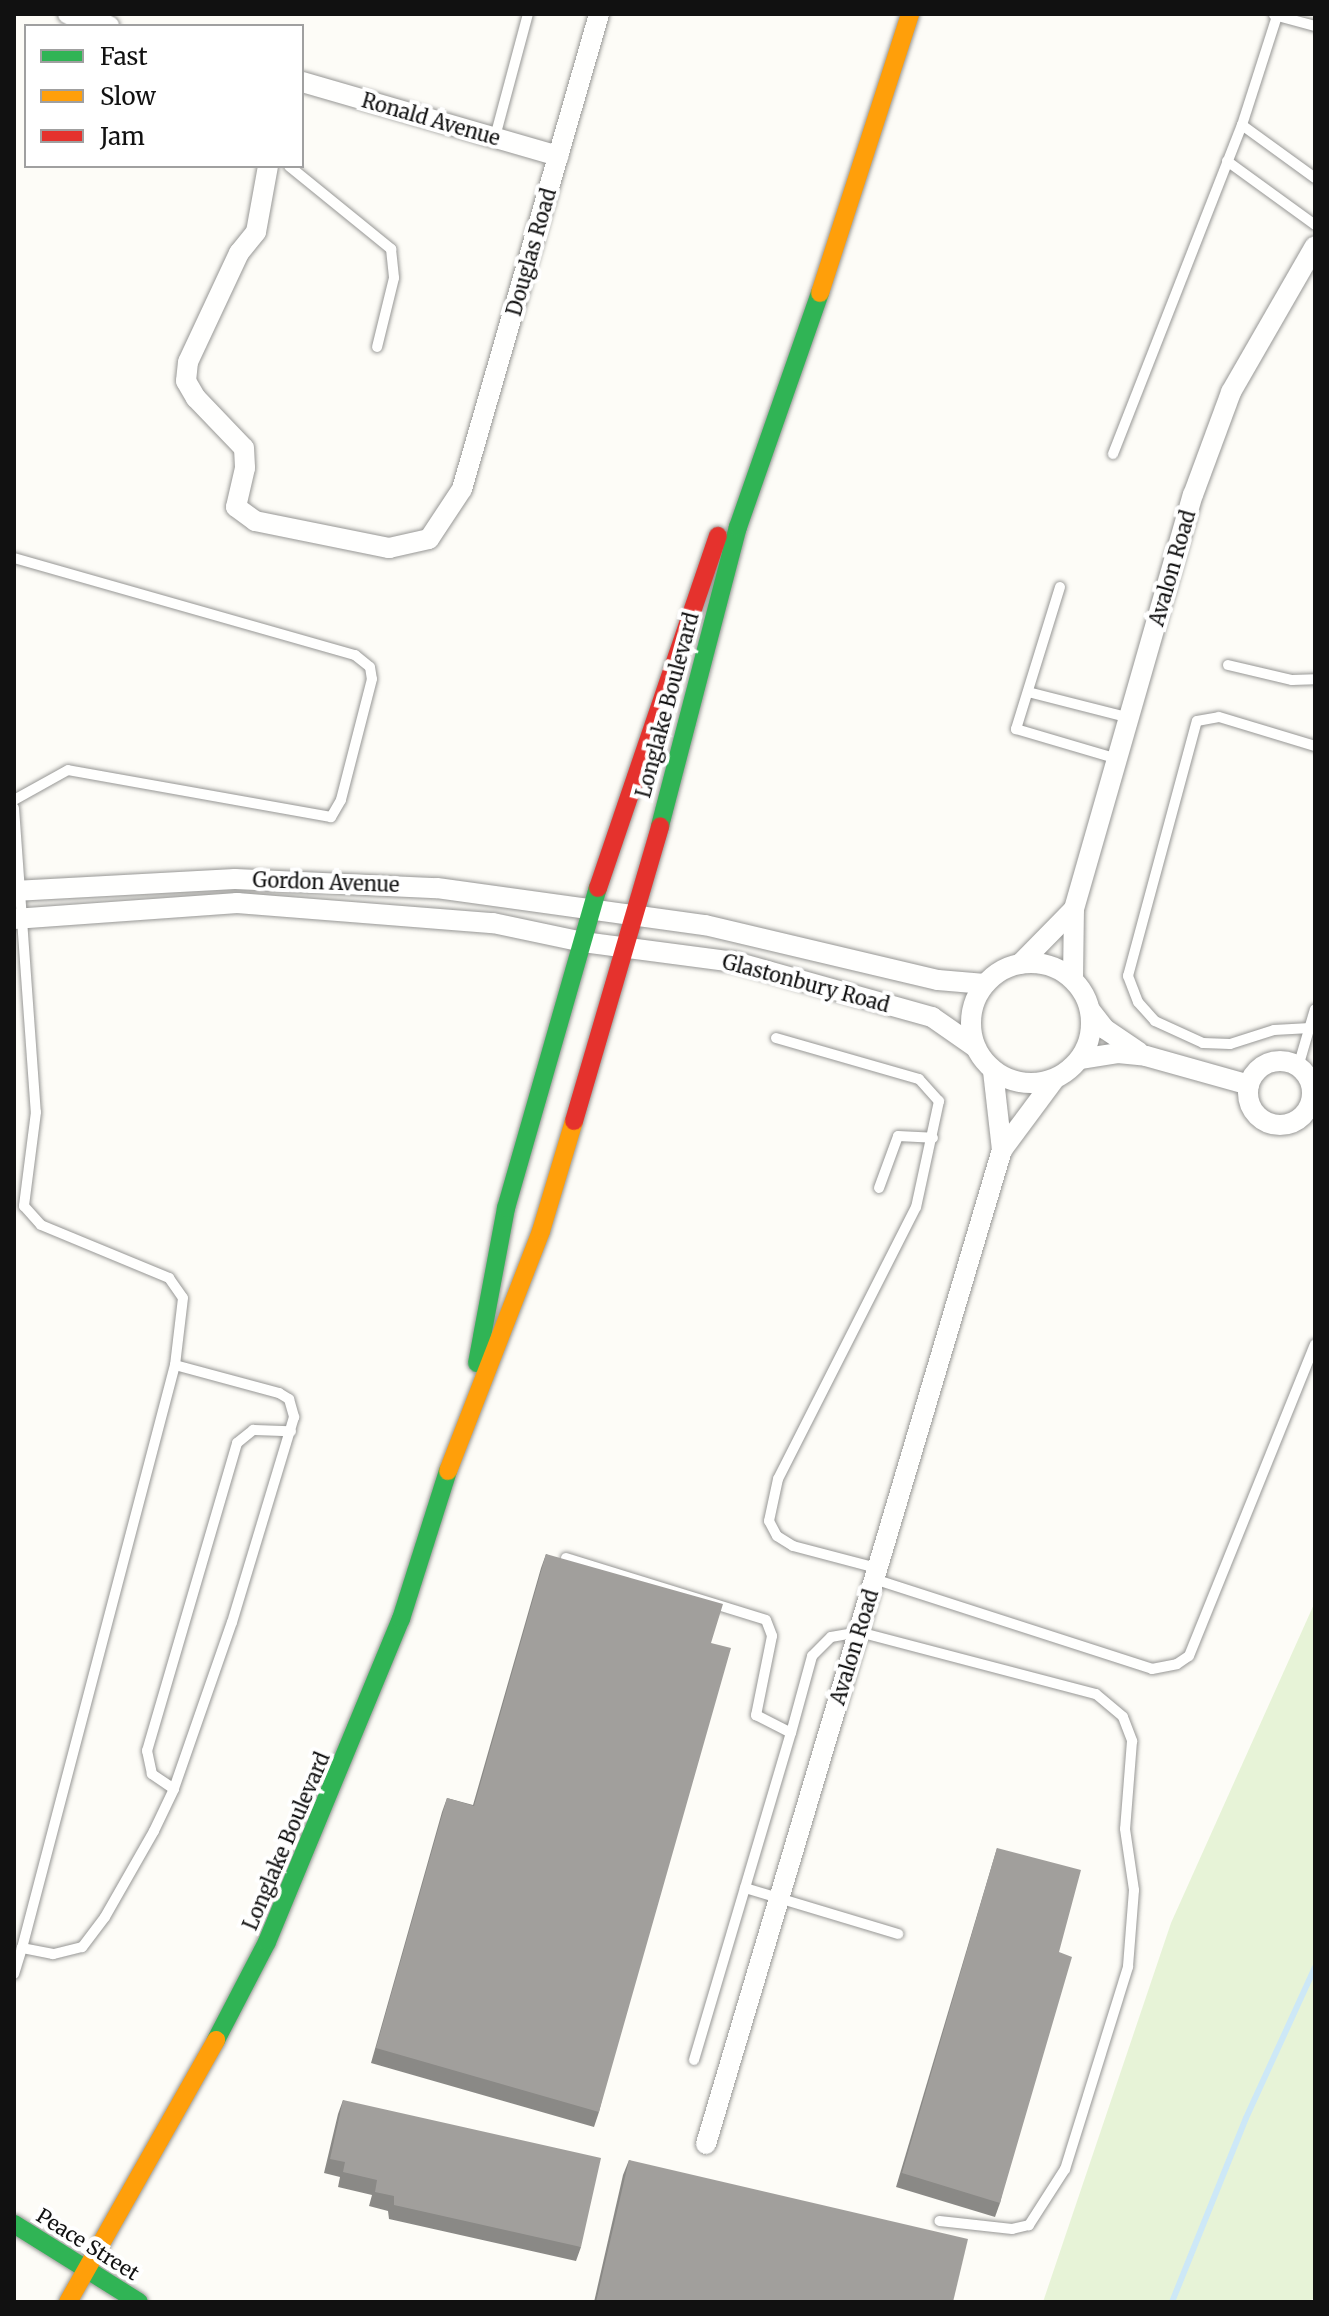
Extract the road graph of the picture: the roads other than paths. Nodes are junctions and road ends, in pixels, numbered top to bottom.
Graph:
1 (68, 14) edge
2 (528, 14) edge
3 (599, 14) edge
4 (899, 14) edge
5 (910, 14) edge
6 (1275, 15) edge
7 (102, 24) edge
8 (1315, 26) edge
9 (304, 83) edge
10 (1242, 125) junction
11 (495, 137) junction
12 (559, 156) junction
13 (1227, 161) junction
14 (268, 168) edge
15 (291, 168) edge
16 (1315, 178) edge
17 (1315, 225) edge
18 (1315, 246) edge
19 (377, 347) dead end
20 (1113, 454) dead end
21 (14, 558) edge
22 (1060, 587) dead end
23 (1228, 665) dead end
24 (1315, 679) edge
25 (1028, 692) junction
26 (1130, 718) junction
27 (1315, 746) edge
28 (1118, 759) junction
29 (14, 800) edge
30 (14, 808) edge
31 (18, 891) edge
32 (592, 906) junction
33 (1074, 909) junction
34 (637, 913) junction
35 (19, 919) edge
36 (583, 942) junction
37 (628, 945) junction
38 (1020, 964) junction
39 (1073, 979) junction
40 (985, 984) junction
41 (1315, 1009) edge
42 (1090, 1010) junction
43 (1310, 1028) junction
44 (776, 1038) dead end
45 (975, 1047) junction
46 (1146, 1056) junction
47 (1080, 1059) junction
48 (993, 1071) junction
49 (1308, 1077) edge
50 (1054, 1080) junction
51 (1249, 1085) junction
52 (933, 1138) junction
53 (1002, 1150) junction
54 (879, 1188) dead end
55 (18, 1196) edge
56 (1315, 1344) edge
57 (175, 1365) junction
58 (469, 1407) junction
59 (291, 1431) junction
60 (566, 1558) edge
61 (876, 1574) junction
62 (859, 1632) junction
63 (791, 1733) junction
64 (174, 1789) junction
65 (745, 1888) junction
66 (780, 1897) junction
67 (898, 1934) dead end
68 (22, 1948) junction
69 (14, 1974) edge
70 (694, 2060) dead end
71 (706, 2144) dead end
72 (939, 2221) dead end
73 (14, 2224) edge
74 (89, 2269) junction
75 (68, 2302) edge
76 (139, 2302) edge

1 - 7 street
2 - 11 lane
3 - 12 street, Douglas Road
4 - 32 main road, Longlake Boulevard
5 - 34 main road, Longlake Boulevard
6 - 8 lane
6 - 10 lane
9 - 11 street, Ronald Avenue
10 - 13 lane
10 - 16 lane
11 - 12 street, Ronald Avenue
12 - 14 street, Douglas Road
13 - 17 lane
13 - 20 lane
15 - 19 lane
18 - 26 street, Avalon Road
21 - 29 lane
22 - 25 lane
23 - 24 lane
25 - 26 lane
25 - 28 lane
26 - 28 street, Avalon Road
27 - 43 lane
28 - 33 street, Avalon Road
30 - 31 lane
31 - 32 street, Gordon Avenue
31 - 35 lane
32 - 34 street, Gordon Avenue
32 - 36 main road, Longlake Boulevard
33 - 38 street
33 - 39 street
34 - 37 main road, Longlake Boulevard
34 - 40 street, Glastonbury Road
35 - 36 street, Gordon Avenue
35 - 55 lane
36 - 37 street, Gordon Avenue
36 - 58 main road, Longlake Boulevard
37 - 45 street, Glastonbury Road
37 - 58 main road, Longlake Boulevard
38 - 39 street
38 - 40 street
39 - 42 street
40 - 45 street
41 - 43 lane
42 - 46 street
42 - 47 street
43 - 49 lane
44 - 52 lane
45 - 48 street
46 - 47 street
46 - 51 street
47 - 50 street
48 - 50 street
48 - 53 street, Avalon Road
49 - 51 street
49 - 51 street
50 - 53 street, Avalon Road
52 - 54 lane
52 - 61 lane
53 - 61 street, Avalon Road
55 - 57 lane
56 - 61 lane
57 - 59 lane
57 - 68 lane
58 - 74 main road, Longlake Boulevard
59 - 64 lane
59 - 64 lane
60 - 63 lane
61 - 62 street, Avalon Road
62 - 63 lane
62 - 66 street, Avalon Road
62 - 72 lane
63 - 65 lane
64 - 68 lane
65 - 66 lane
65 - 70 lane
66 - 67 lane
66 - 71 street, Avalon Road
68 - 69 lane
73 - 74 main road, Peace Street
74 - 75 main road, Longlake Boulevard
74 - 76 main road, Peace Street

